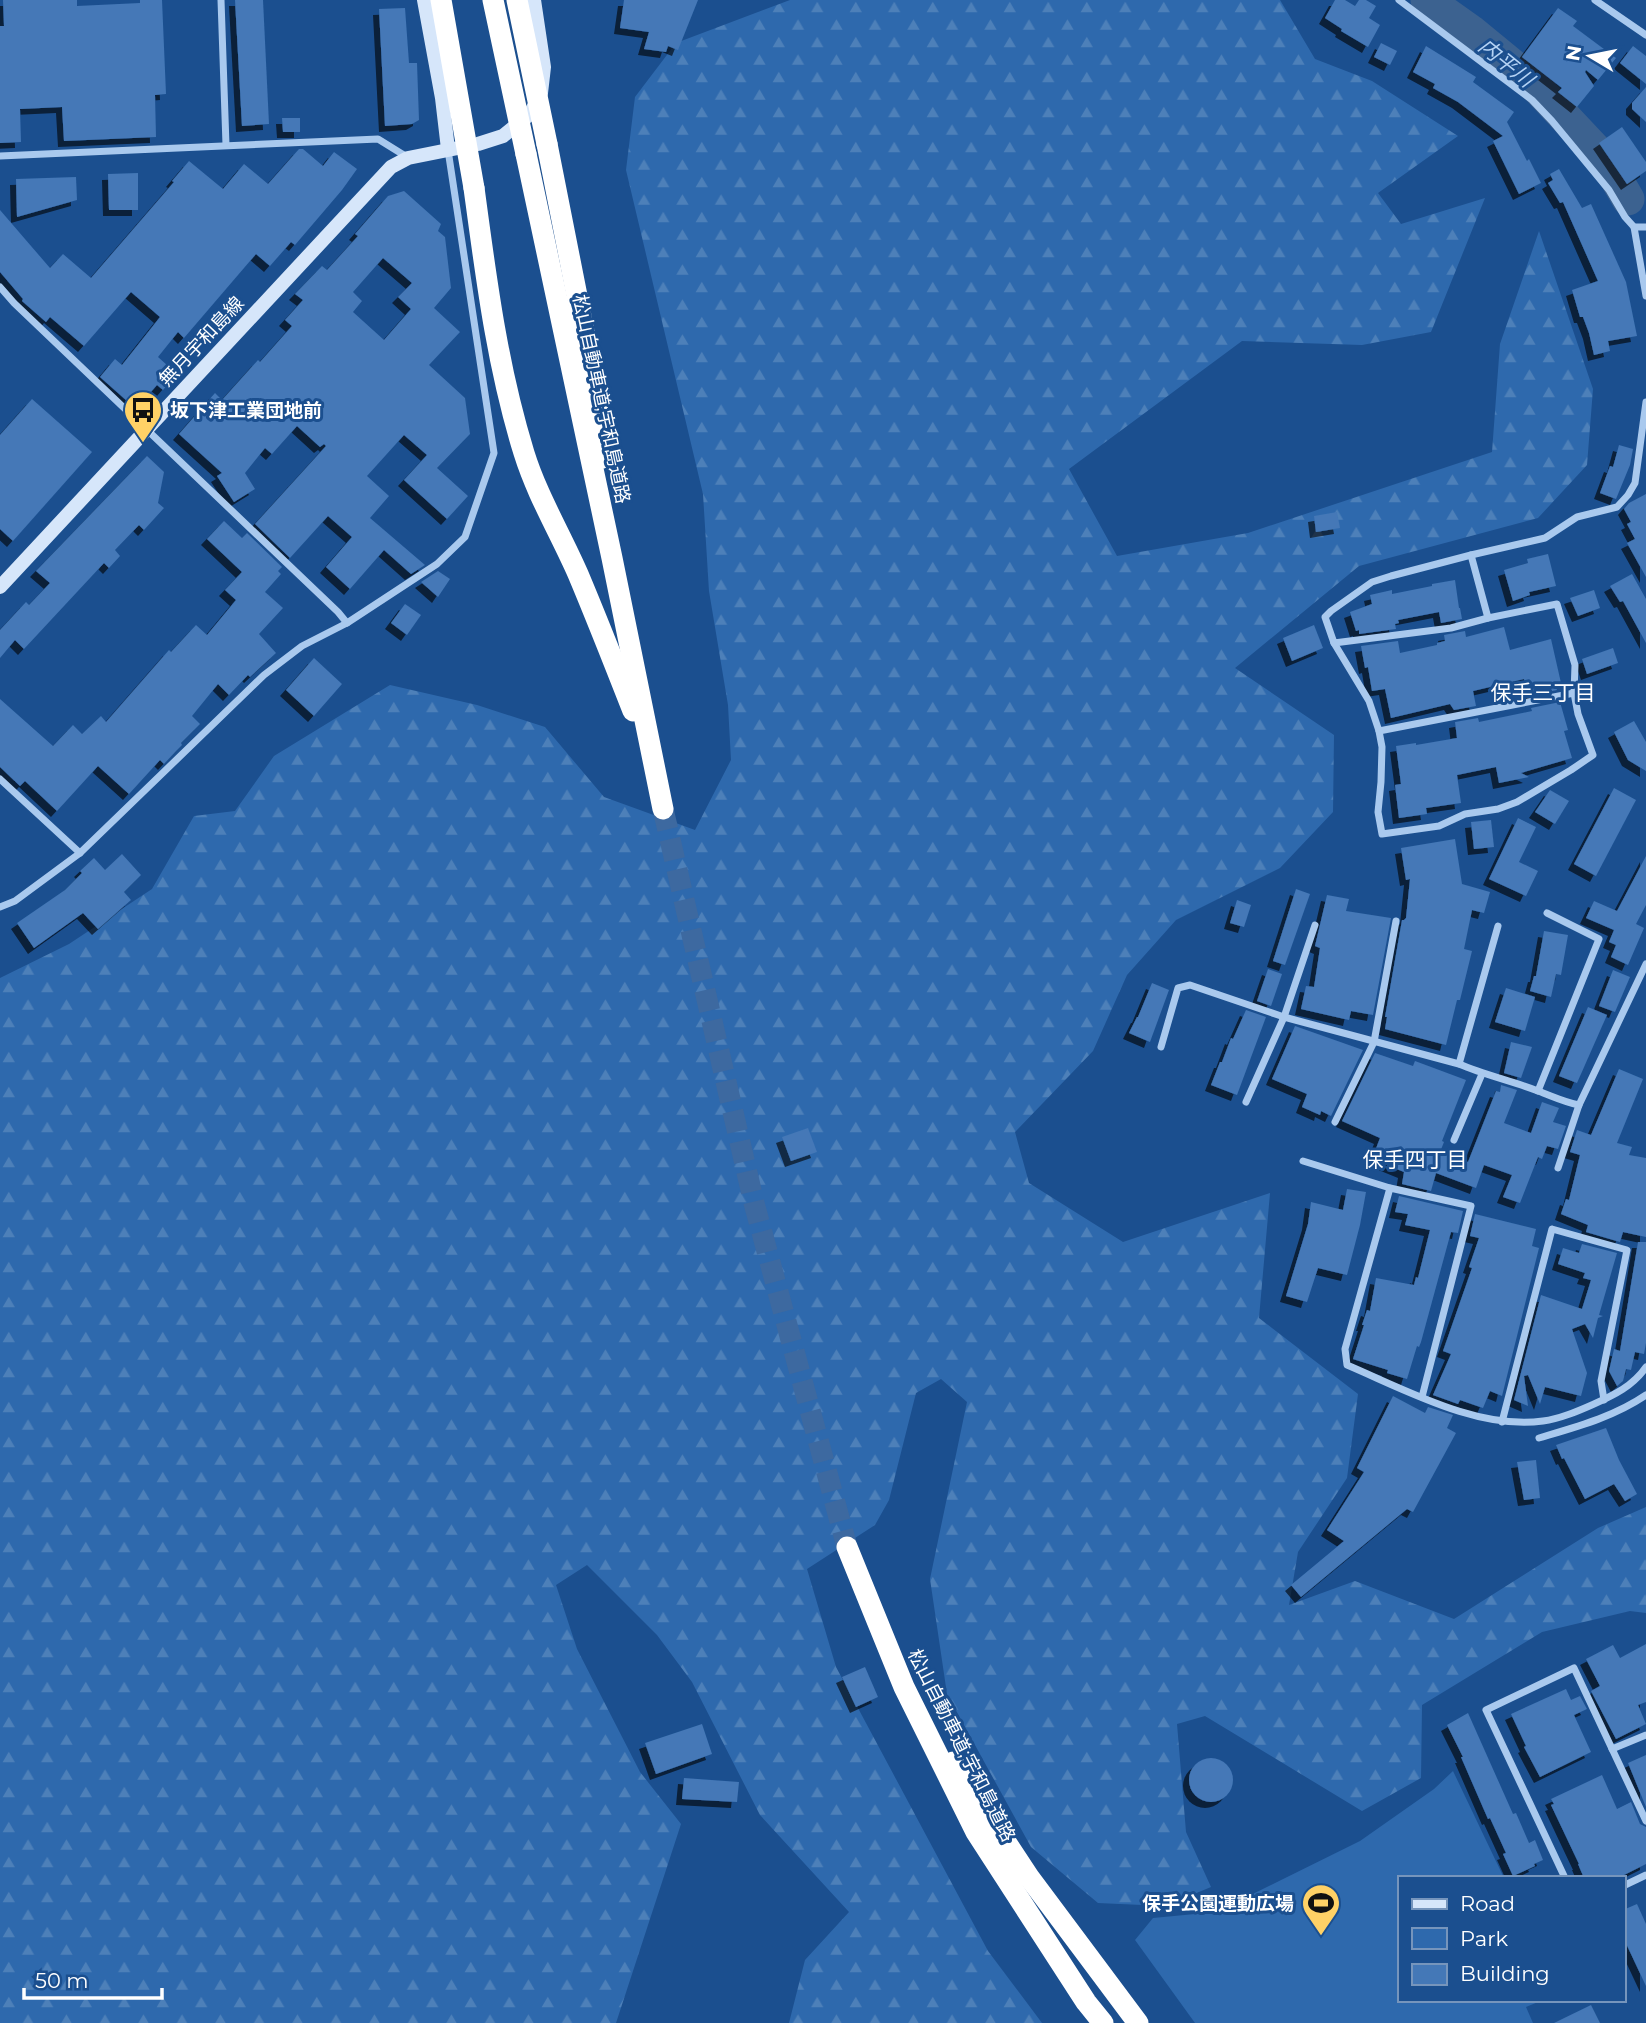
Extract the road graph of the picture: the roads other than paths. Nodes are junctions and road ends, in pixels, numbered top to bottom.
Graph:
1 (220, 0) edge
2 (424, 0) edge
3 (441, 0) edge
4 (493, 0) edge
5 (517, 0) edge
6 (534, 0) edge
7 (1399, 0) edge
8 (1595, 0) edge
9 (1646, 35) edge
10 (226, 145) junction
11 (448, 149) junction
12 (0, 156) edge
13 (408, 158) junction
14 (1634, 226) junction
15 (1646, 228) edge
16 (0, 287) edge
17 (1646, 296) edge
18 (1646, 402) edge
19 (145, 429) junction
20 (1471, 555) junction
21 (612, 558) junction
22 (0, 587) edge
23 (1488, 618) junction
24 (346, 623) junction
25 (1334, 643) junction
26 (1574, 693) junction
27 (1379, 732) junction
28 (655, 769) junction
29 (0, 779) edge
30 (663, 809) tunnel mouth
31 (80, 853) junction
32 (0, 907) edge
33 (1547, 913) dead end
34 (1396, 921) dead end
35 (1315, 925) dead end
36 (1498, 926) dead end
37 (1646, 964) edge
38 (1284, 1017) junction
39 (1374, 1042) junction
40 (1161, 1047) dead end
41 (1459, 1064) junction
42 (1482, 1074) junction
43 (1538, 1091) junction
44 (1246, 1102) dead end
45 (1579, 1105) junction
46 (1335, 1122) dead end
47 (1454, 1140) dead end
48 (1303, 1161) dead end
49 (1558, 1168) dead end
50 (1390, 1188) junction
51 (1646, 1367) edge
52 (1646, 1395) edge
53 (1422, 1397) junction
54 (1604, 1400) junction
55 (1502, 1422) junction
56 (1539, 1438) dead end
57 (847, 1547) tunnel mouth
58 (904, 1687) junction
59 (1646, 1735) edge
60 (1612, 1749) junction
61 (1646, 1821) edge
62 (1646, 1875) edge
63 (1563, 1876) edge
64 (1625, 1885) edge
65 (1100, 2023) edge
66 (1138, 2023) edge

1 - 10 street
2 - 11 main road
3 - 28 highway, bridge
4 - 21 highway, 松山自動車道;宇和島道路, bridge
5 - 21 highway, bridge
6 - 11 main road, 無月宇和島線
7 - 14 street
8 - 9 street
10 - 12 street
10 - 13 street
11 - 13 main road, 無月宇和島線
11 - 24 street
13 - 19 main road, 無月宇和島線
14 - 15 street
14 - 17 street
16 - 19 street
18 - 20 street
19 - 22 main road, 無月宇和島線
19 - 24 street
20 - 23 street
20 - 25 street
21 - 28 highway, 松山自動車道;宇和島道路
23 - 25 street
23 - 26 street
24 - 31 street
25 - 27 street
26 - 27 street
26 - 27 street
28 - 30 highway, 松山自動車道;宇和島道路
29 - 31 street
31 - 32 street
33 - 43 street
34 - 39 street
35 - 38 street
36 - 41 street
37 - 45 street
38 - 39 street
38 - 40 street
38 - 44 street
39 - 41 street
39 - 46 street
41 - 42 street
42 - 43 street
42 - 47 street
43 - 45 street
45 - 49 street
48 - 50 street
50 - 53 street
50 - 53 street
51 - 54 street
52 - 56 street
53 - 55 street
54 - 55 street
54 - 55 street
57 - 58 highway, 松山自動車道;宇和島道路
58 - 65 highway, 松山自動車道;宇和島道路
58 - 66 highway
59 - 60 street
60 - 61 street
60 - 63 street
62 - 64 street

